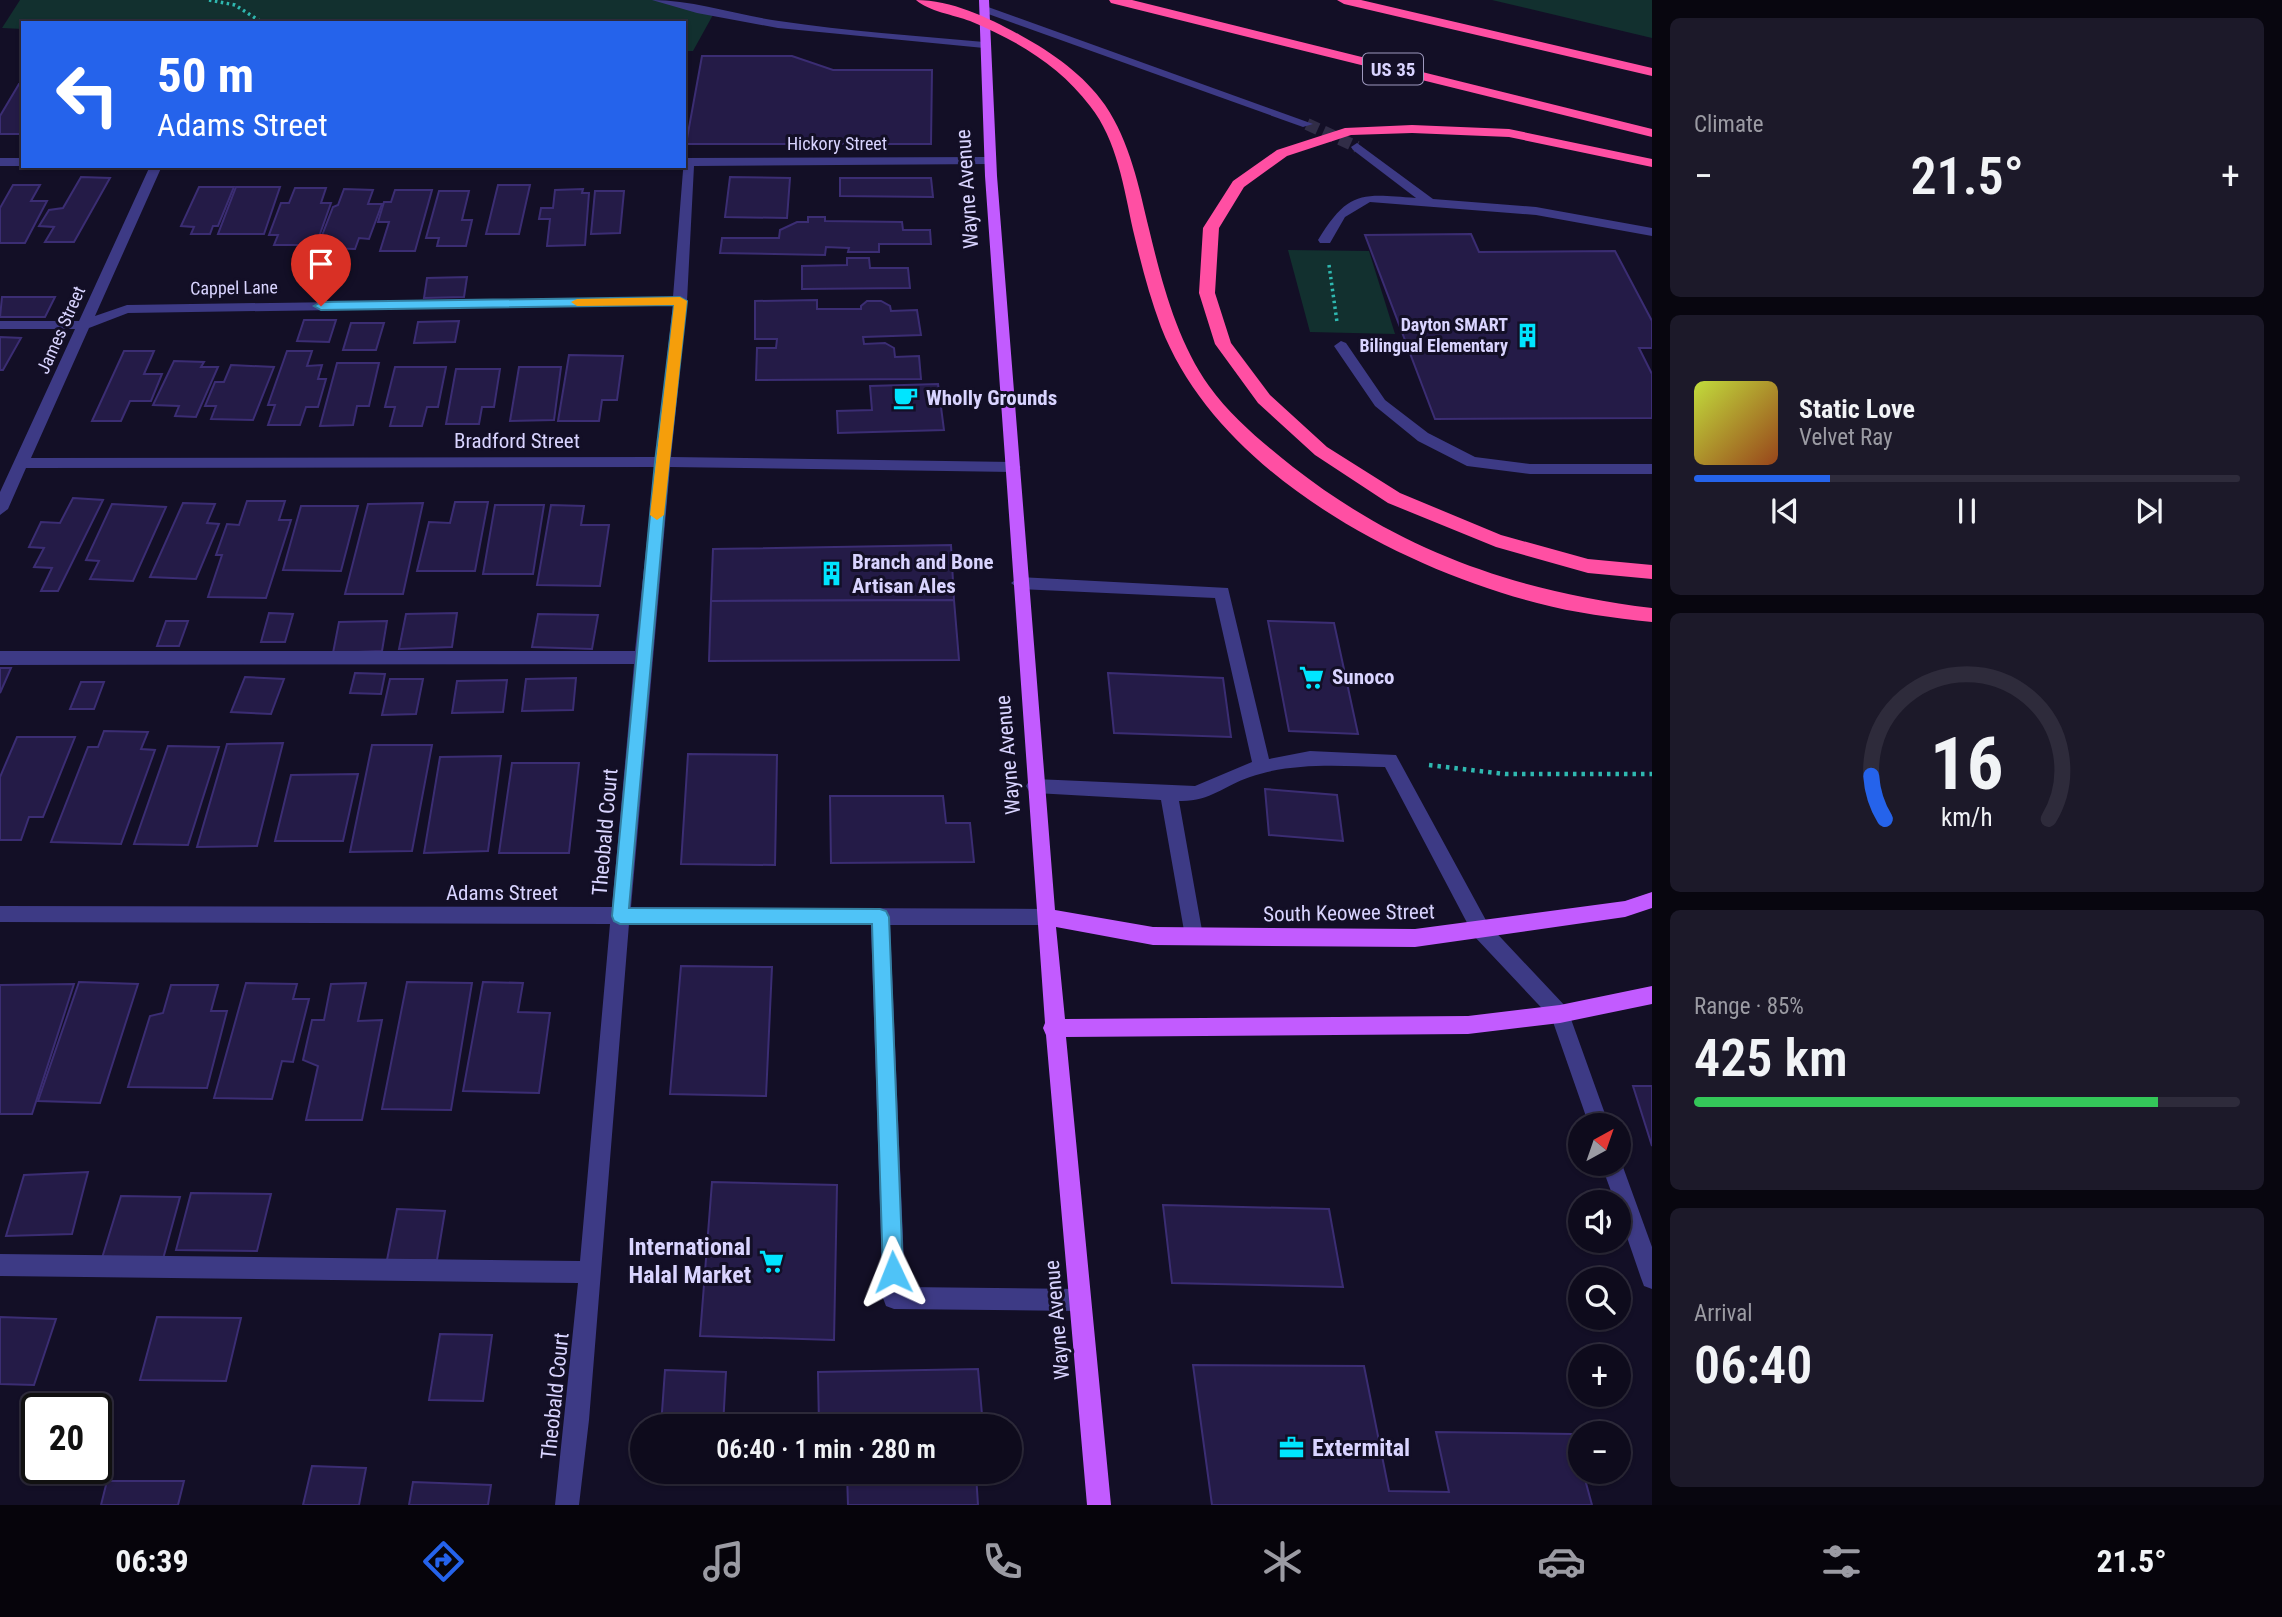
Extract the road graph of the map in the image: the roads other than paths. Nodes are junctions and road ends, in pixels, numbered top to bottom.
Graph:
1 (657, 0) edge
2 (923, 0) edge
3 (1116, 0) edge
4 (1344, 0) edge
5 (1380, 0) edge
6 (984, 4) edge
7 (984, 45) junction
8 (1652, 72) edge
9 (1307, 124) tunnel mouth
10 (1652, 133) edge
11 (1357, 147) tunnel mouth
12 (989, 161) junction
13 (0, 162) edge
14 (21, 162) edge
15 (686, 162) edge
16 (1652, 163) edge
17 (155, 168) edge
18 (686, 168) edge
19 (1429, 202) junction
20 (1652, 232) edge
21 (1325, 240) road end
22 (680, 301) junction
23 (0, 325) edge
24 (84, 325) junction
25 (1341, 346) road end
26 (662, 462) junction
27 (22, 463) junction
28 (1013, 467) junction
29 (1652, 469) edge
30 (0, 509) edge
31 (1652, 572) edge
32 (1019, 583) junction
33 (1652, 615) edge
34 (643, 657) junction
35 (0, 658) edge
36 (1262, 767) junction
37 (1035, 786) junction
38 (1169, 792) junction
39 (1652, 900) edge
40 (0, 914) edge
41 (620, 916) junction
42 (880, 917) junction
43 (1045, 917) junction
44 (1481, 930) junction
45 (1193, 936) junction
46 (1652, 995) edge
47 (1560, 1014) junction
48 (1053, 1028) junction
49 (1595, 1113) edge
50 (1616, 1176) edge
51 (0, 1265) edge
52 (590, 1272) junction
53 (1652, 1278) edge
54 (1080, 1300) junction
55 (567, 1505) edge
56 (1099, 1505) edge

1 - 7 street
2 - 33 highway
3 - 10 highway, US 35
4 - 8 highway
5 - 8 highway
6 - 7 main road, Wayne Avenue
6 - 9 street
7 - 12 main road, Wayne Avenue
11 - 19 street
12 - 15 street, Hickory Street
12 - 28 main road, Wayne Avenue
13 - 14 street
16 - 31 highway
17 - 24 street, James Street
18 - 22 street, Theobald Court
19 - 20 street
19 - 21 street
22 - 24 street, Cappel Lane
22 - 26 street, Theobald Court
23 - 24 street, Cappel Lane
24 - 27 street, James Street
25 - 29 street
26 - 27 street, Bradford Street
26 - 28 street, Bradford Street
26 - 34 street, Theobald Court
27 - 30 street, James Street
28 - 32 main road, Wayne Avenue
32 - 36 street
32 - 37 main road, Wayne Avenue
34 - 35 street
34 - 41 street, Theobald Court
36 - 38 street
36 - 44 street
37 - 38 street
37 - 43 main road, Wayne Avenue
38 - 45 street
39 - 44 main road, South Keowee Street
40 - 41 street, Adams Street
41 - 42 street, Adams Street
41 - 52 street, Theobald Court
42 - 43 street, Adams Street
42 - 54 street
43 - 45 main road, South Keowee Street
43 - 48 main road, Wayne Avenue
44 - 45 main road, South Keowee Street
44 - 47 street
46 - 47 main road
47 - 48 main road
47 - 49 street
48 - 54 main road, Wayne Avenue
50 - 53 street
51 - 52 street
52 - 55 street, Theobald Court
54 - 56 main road, Wayne Avenue

